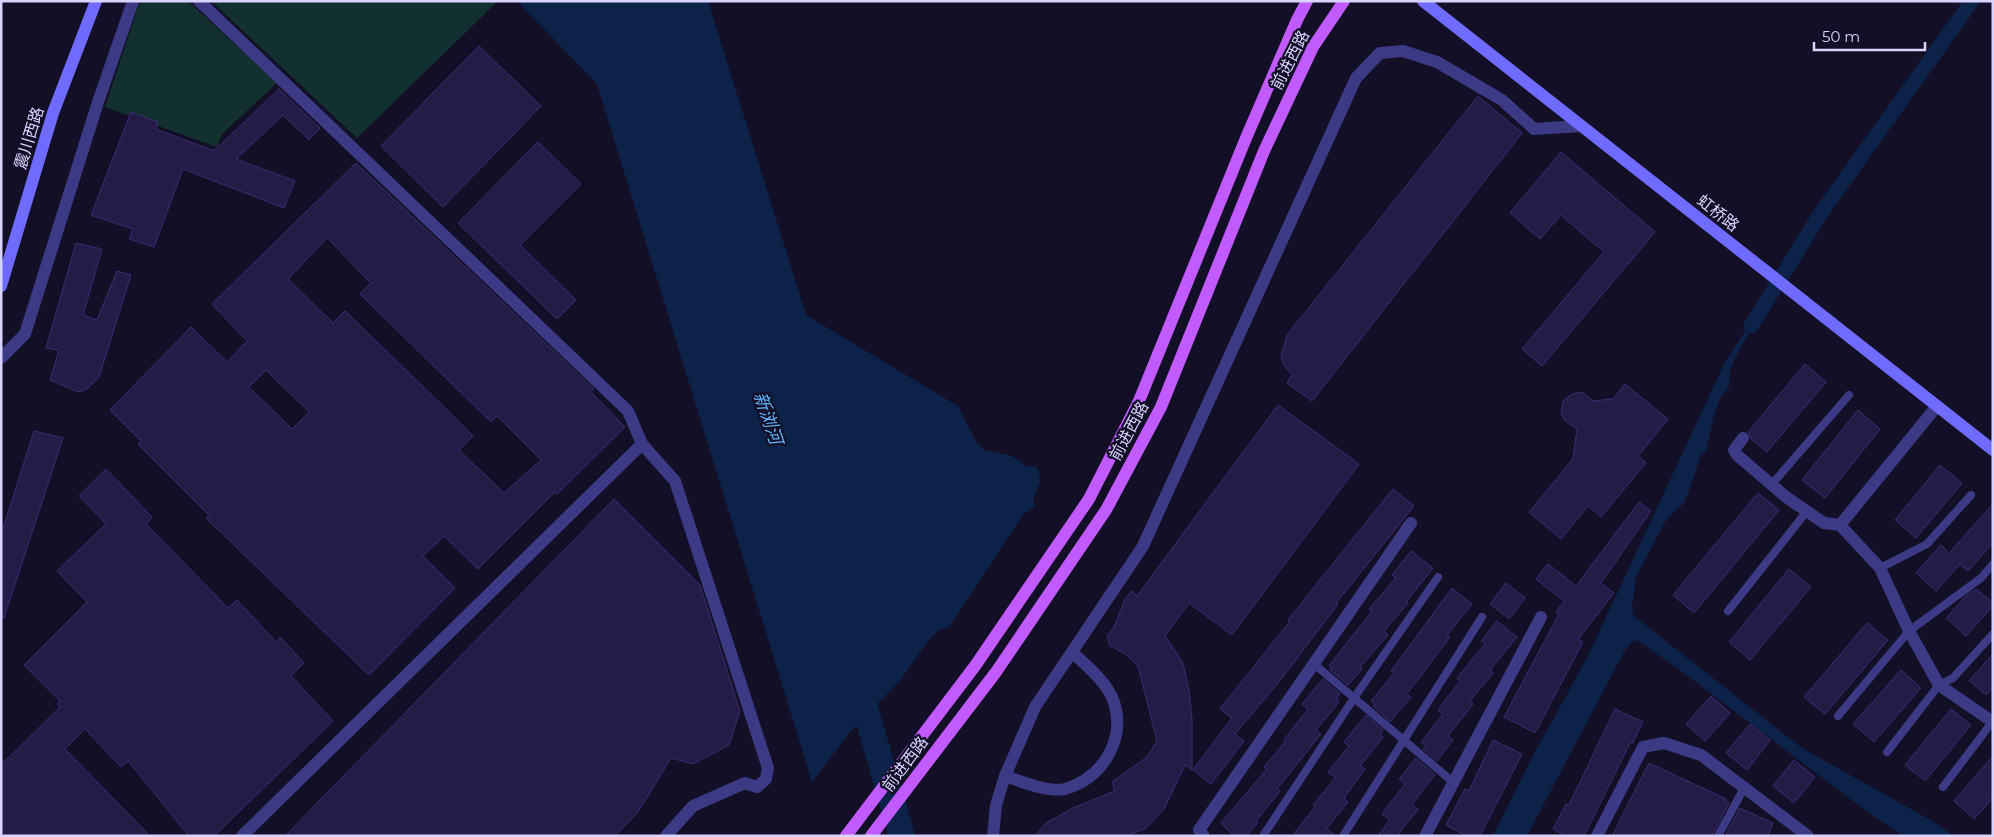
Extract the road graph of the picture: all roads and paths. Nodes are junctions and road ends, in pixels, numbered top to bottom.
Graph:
1 (96, 1) edge
2 (133, 1) edge
3 (199, 1) edge
4 (1307, 1) edge
5 (1344, 1) edge
6 (1423, 1) edge
7 (1580, 126) junction
8 (1, 286) edge
9 (1, 358) edge
10 (1849, 395) dead end
11 (1937, 406) junction
12 (1743, 438) dead end
13 (642, 444) junction
14 (1993, 450) edge
15 (1772, 484) junction
16 (1971, 495) dead end
17 (1807, 511) junction
18 (1411, 523) dead end
19 (1840, 525) junction
20 (1993, 564) edge
21 (1880, 568) junction
22 (1438, 577) dead end
23 (1728, 611) dead end
24 (1482, 617) dead end
25 (1541, 617) dead end
26 (1909, 632) junction
27 (1993, 634) edge
28 (1072, 652) junction
29 (1314, 664) junction
30 (1939, 685) junction
31 (1354, 698) junction
32 (1838, 716) dead end
33 (1993, 721) edge
34 (1404, 741) junction
35 (1887, 752) dead end
36 (1005, 776) junction
37 (1453, 782) junction
38 (1943, 786) dead end
39 (1744, 788) junction
40 (242, 836) edge
41 (666, 836) edge
42 (846, 836) edge
43 (871, 836) edge
44 (993, 836) edge
45 (1204, 836) edge
46 (1264, 836) edge
47 (1343, 836) edge
48 (1425, 836) edge
49 (1598, 836) edge
50 (1718, 836) edge
51 (1808, 836) edge

1 - 8 street, 震川西路
2 - 9 street
3 - 13 street
4 - 42 main road, 前进西路
5 - 43 main road, 前进西路
6 - 7 street, 虹桥路
7 - 11 street, 虹桥路
7 - 28 street
10 - 15 lane
11 - 14 street, 虹桥路
11 - 19 street
12 - 15 street
13 - 40 street
13 - 41 street
15 - 17 street
16 - 21 lane
17 - 19 street
17 - 23 lane
18 - 29 street
19 - 21 street
20 - 26 lane
21 - 26 street
22 - 31 lane
24 - 34 lane
25 - 37 street
26 - 30 street
26 - 32 lane
27 - 30 lane
28 - 36 street
28 - 36 street
29 - 31 lane
29 - 45 street
30 - 33 street
30 - 35 lane
31 - 34 lane
31 - 46 lane
33 - 38 lane
34 - 37 lane
34 - 47 lane
36 - 44 street
37 - 48 street
39 - 49 street
39 - 50 lane
39 - 51 street

